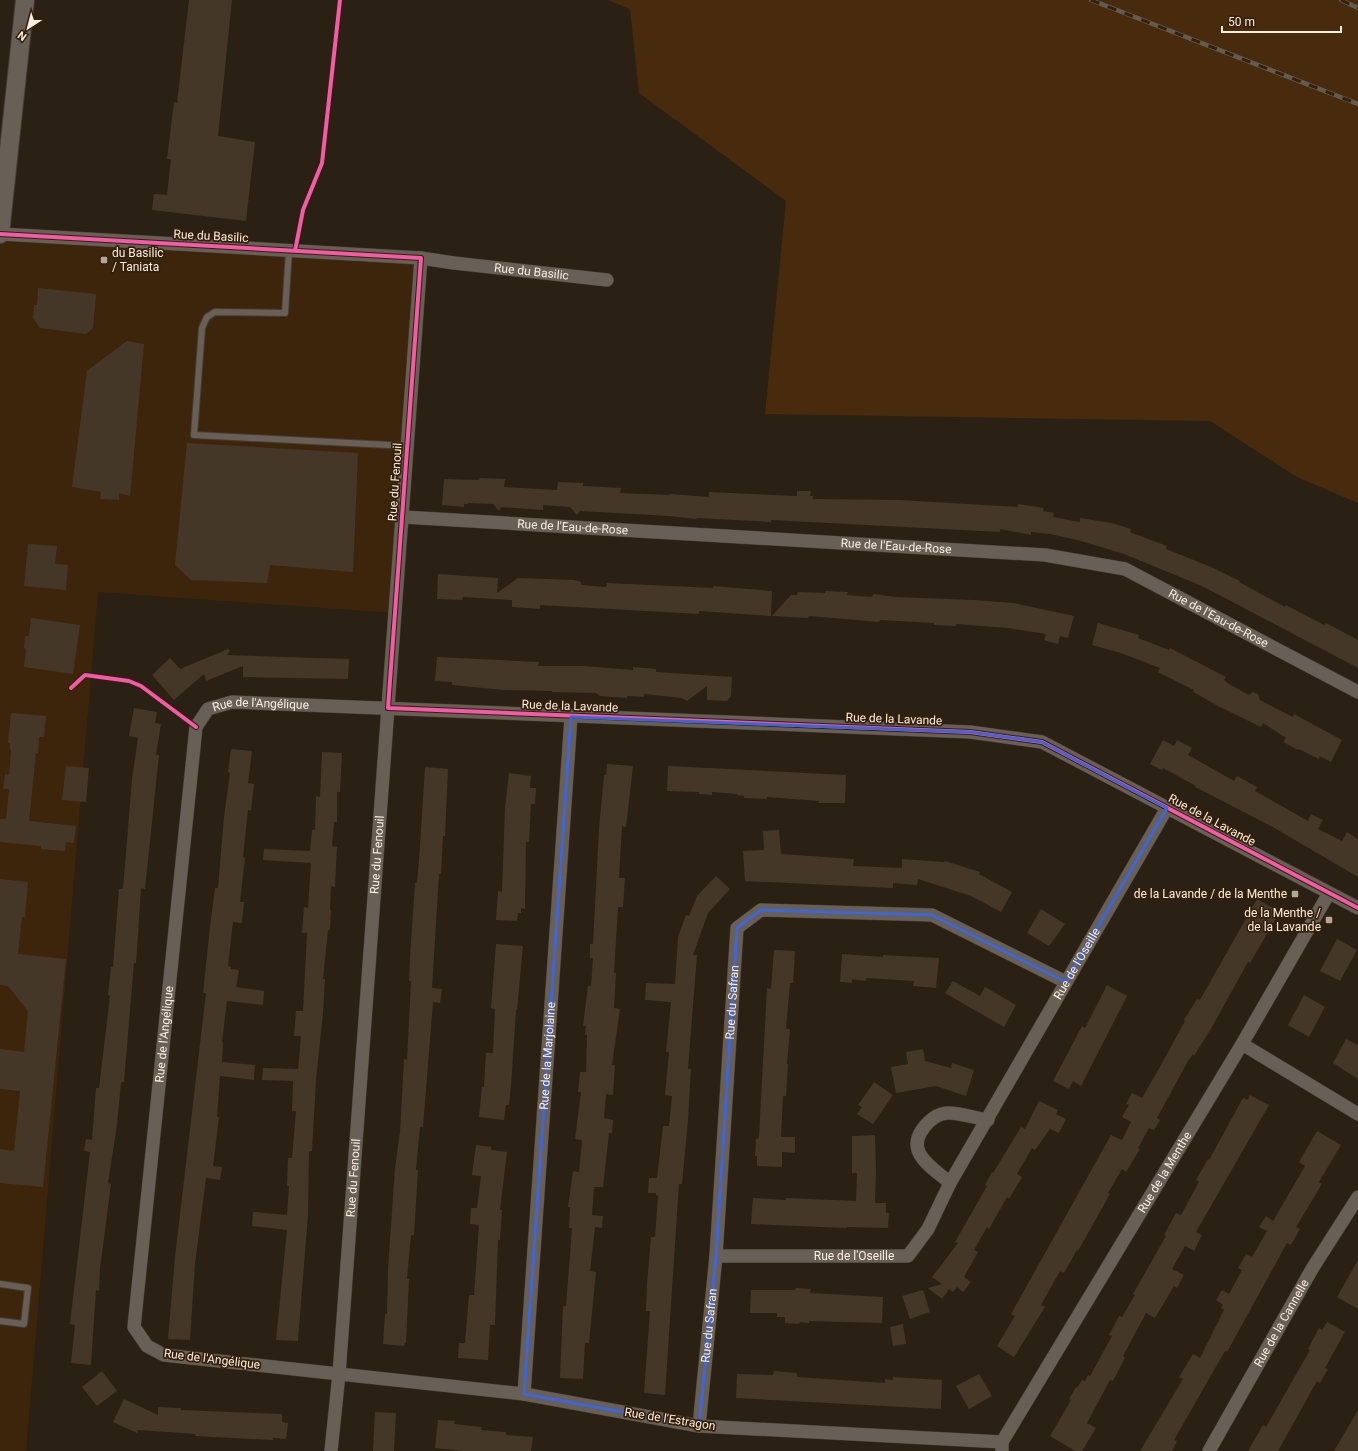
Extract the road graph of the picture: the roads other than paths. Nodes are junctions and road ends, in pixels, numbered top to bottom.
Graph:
1 (25, 0) edge
2 (0, 234) edge
3 (290, 250) junction
4 (421, 258) junction
5 (607, 280) dead end
6 (408, 446) junction
7 (403, 516) junction
8 (1358, 692) edge
9 (388, 708) junction
10 (572, 717) junction
11 (1168, 808) junction
12 (1330, 894) junction
13 (1358, 908) edge
14 (1066, 982) junction
15 (1242, 1044) junction
16 (1358, 1114) edge
17 (988, 1120) junction
18 (950, 1183) junction
19 (1358, 1197) edge
20 (716, 1256) junction
21 (0, 1284) edge
22 (0, 1321) edge
23 (339, 1374) junction
24 (524, 1394) junction
25 (699, 1426) junction
26 (1002, 1446) edge
27 (331, 1451) edge
28 (1209, 1451) edge

1 - 2 main road
2 - 3 street, Rue du Basilic
3 - 4 street, Rue du Basilic
3 - 6 lane
4 - 5 street, Rue du Basilic
4 - 6 street, Rue du Fenouil
6 - 7 street, Rue du Fenouil
7 - 8 street, Rue de l'Eau-de-Rose
7 - 9 street, Rue du Fenouil
9 - 10 street, Rue de la Lavande
9 - 23 street, Rue du Fenouil
9 - 23 street, Rue de l'Angélique
10 - 11 street, Rue de la Lavande
10 - 24 street, Rue de la Marjolaine
11 - 12 street, Rue de la Lavande
11 - 14 street, Rue de l'Oseille
12 - 13 street, Rue de la Lavande
12 - 15 street, Rue de la Menthe
14 - 17 street, Rue de l'Oseille
14 - 20 street, Rue du Safran
15 - 16 street
15 - 26 street, Rue de la Menthe
17 - 18 street, Rue de l'Oseille
17 - 18 street
18 - 20 street, Rue de l'Oseille
19 - 28 street, Rue de la Cannelle
20 - 25 street, Rue du Safran
21 - 22 lane
23 - 24 street, Rue de l'Estragon
23 - 27 street, Rue du Fenouil
24 - 25 street, Rue de l'Estragon
25 - 26 street, Rue de l'Estragon

